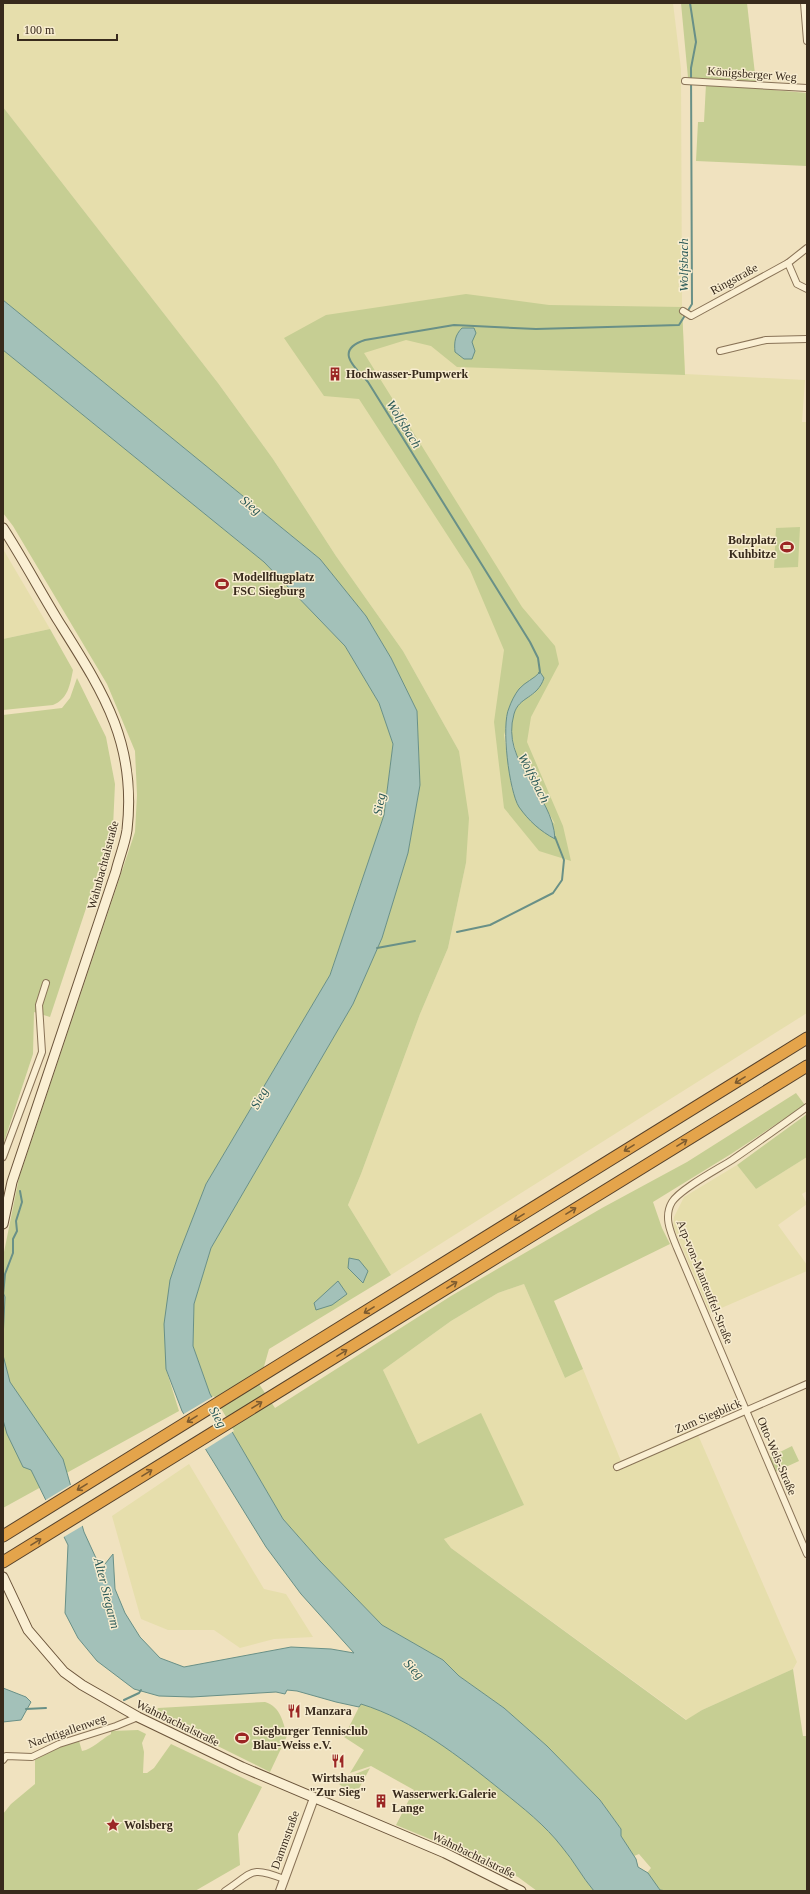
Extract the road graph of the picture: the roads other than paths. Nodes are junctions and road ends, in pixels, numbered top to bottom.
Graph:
1 (804, 3) edge
2 (807, 41) edge
3 (685, 81) dead end
4 (807, 88) edge
5 (807, 248) edge
6 (788, 263) junction
7 (807, 289) edge
8 (683, 311) dead end
9 (807, 339) edge
10 (720, 351) dead end
11 (3, 528) edge
12 (46, 983) dead end
13 (807, 1038) edge
14 (807, 1066) edge
15 (807, 1107) edge
16 (3, 1157) edge
17 (3, 1224) edge
18 (807, 1384) edge
19 (746, 1411) junction
20 (617, 1467) dead end
21 (3, 1536) edge
22 (807, 1554) edge
23 (3, 1562) edge
24 (3, 1577) edge
25 (138, 1717) junction
26 (3, 1760) edge
27 (314, 1798) junction
28 (284, 1879) junction
29 (225, 1891) edge
30 (280, 1891) edge
31 (521, 1891) edge

1 - 2 street
3 - 4 street, Königsberger Weg
5 - 6 street, Ringstraße
6 - 7 street
6 - 8 street, Ringstraße
9 - 10 street
11 - 17 main road, Wahnbachtalstraße
12 - 16 street
13 -> 21 highway
23 -> 14 highway
15 - 19 street, Arp-von-Manteuffel-Straße
18 - 19 street, Zum Siegblick
19 - 20 street, Zum Siegblick
19 - 22 street, Otto-Wels-Straße
24 - 25 main road, Wahnbachtalstraße
25 - 26 street, Nachtigallenweg
25 - 27 main road, Wahnbachtalstraße
27 - 28 street, Dammstraße
27 - 31 main road, Wahnbachtalstraße
28 - 29 street
28 - 30 street, Dammstraße

